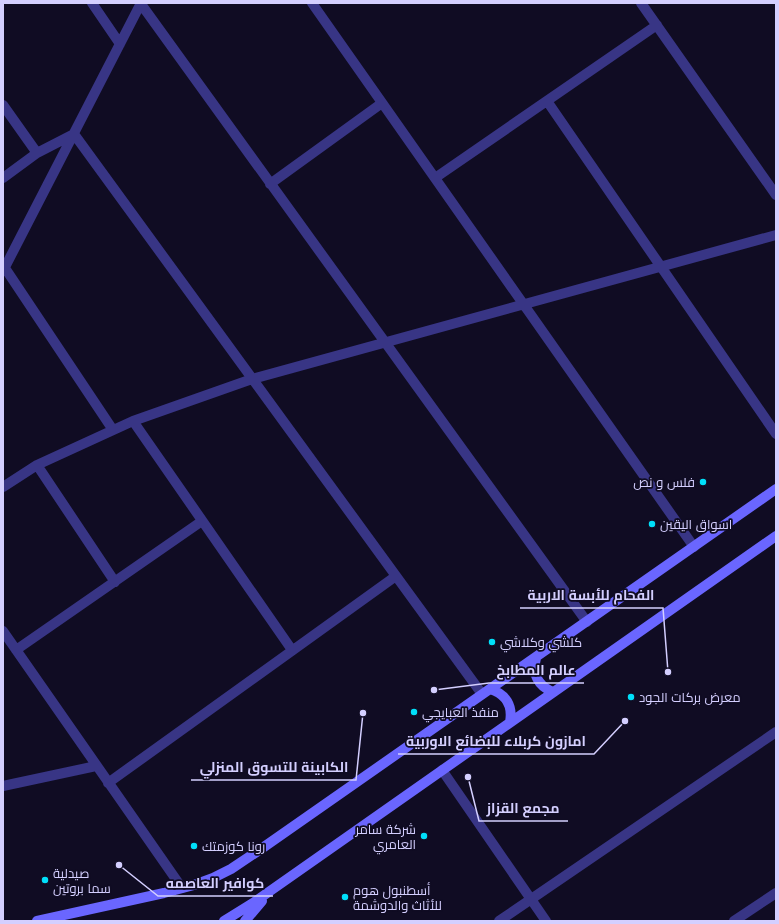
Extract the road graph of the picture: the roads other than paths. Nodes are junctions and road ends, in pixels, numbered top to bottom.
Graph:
1 (92, 3) edge
2 (312, 3) edge
3 (641, 3) edge
4 (141, 4) edge
5 (657, 25) junction
6 (120, 44) junction
7 (546, 101) junction
8 (382, 103) junction
9 (3, 105) edge
10 (74, 134) junction
11 (37, 153) junction
12 (3, 178) edge
13 (435, 178) junction
14 (270, 184) junction
15 (776, 196) edge
16 (776, 235) edge
17 (661, 266) junction
18 (4, 269) edge
19 (523, 304) junction
20 (384, 342) junction
21 (252, 379) junction
22 (133, 421) junction
23 (113, 430) junction
24 (776, 434) edge
25 (37, 465) junction
26 (3, 487) edge
27 (776, 490) edge
28 (202, 521) junction
29 (776, 536) edge
30 (694, 547) junction
31 (396, 576) junction
32 (115, 582) junction
33 (587, 622) junction
34 (3, 631) edge
35 (16, 650) junction
36 (292, 650) junction
37 (536, 658) junction
38 (486, 692) junction
39 (553, 692) junction
40 (510, 722) junction
41 (776, 732) edge
42 (96, 766) junction
43 (442, 770) junction
44 (108, 783) junction
45 (3, 786) edge
46 (279, 884) junction
47 (182, 888) junction
48 (776, 893) edge
49 (531, 900) junction
50 (37, 921) edge
51 (224, 921) edge
52 (245, 921) edge
53 (499, 921) edge
54 (546, 921) edge
55 (734, 921) edge

1 - 6 street
2 - 8 street
3 - 5 street
4 - 6 street
4 - 14 street
5 - 7 street
5 - 15 street
6 - 10 street
7 - 13 street
7 - 17 street
8 - 13 street
8 - 14 street
9 - 11 street
10 - 11 street
10 - 18 street
10 - 21 street
11 - 12 street
13 - 19 street
14 - 20 street
16 - 17 street
17 - 19 street
17 - 24 street
18 - 23 street
19 - 20 street
19 - 30 street
20 - 21 street
20 - 33 street
21 - 22 street
21 - 31 street
22 - 23 street
22 - 28 street
23 - 25 street
25 - 26 street
25 - 32 street
27 - 30 main road
28 - 32 street
28 - 36 street
29 - 39 main road
30 - 33 main road
31 - 36 street
31 - 38 street
32 - 35 street
33 - 37 main road
34 - 35 street
35 - 42 street
36 - 44 street
37 - 38 main road
37 - 39 main road
38 - 40 main road
38 - 47 main road
39 - 40 main road
40 - 43 main road
41 - 49 street
42 - 44 street
42 - 45 street
43 - 46 main road
43 - 49 street
44 - 47 street
46 - 51 main road
46 - 52 main road
47 - 50 main road
48 - 55 street
49 - 53 street
49 - 54 street

